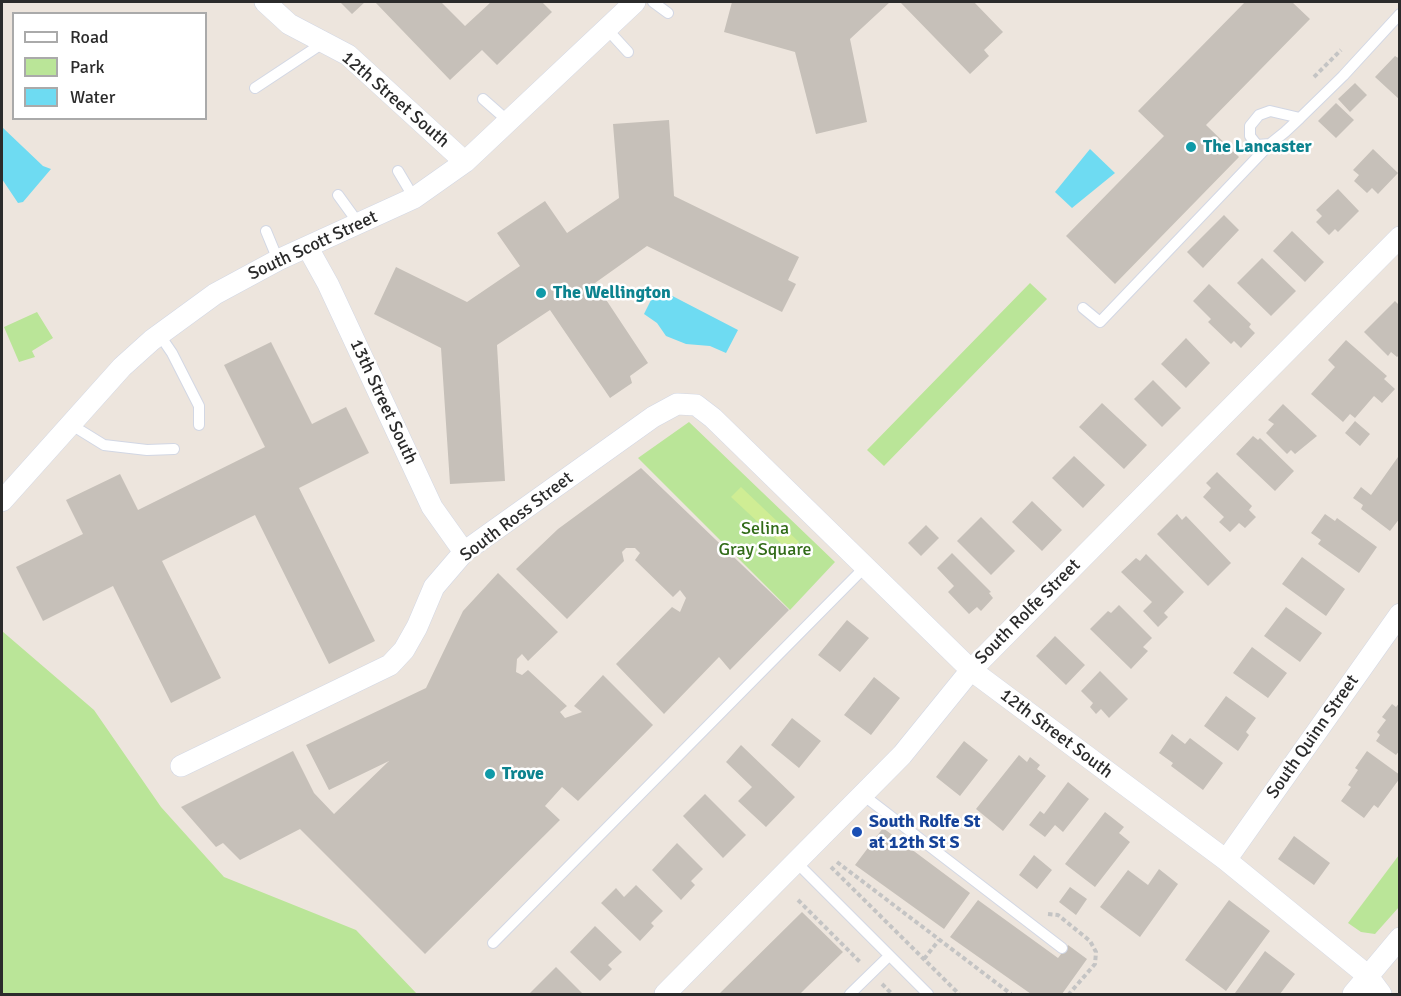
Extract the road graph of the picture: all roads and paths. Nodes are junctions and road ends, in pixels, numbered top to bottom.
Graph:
1 (265, 2) edge
2 (635, 2) edge
3 (653, 2) edge
4 (668, 13) dead end
5 (1400, 14) edge
6 (606, 28) junction
7 (323, 43) junction
8 (628, 52) dead end
9 (255, 88) dead end
10 (483, 99) dead end
11 (1299, 118) junction
12 (508, 121) junction
13 (1270, 144) junction
14 (465, 162) junction
15 (398, 171) dead end
16 (338, 195) dead end
17 (414, 198) junction
18 (359, 224) junction
19 (266, 231) dead end
20 (1400, 237) edge
21 (308, 248) junction
22 (278, 260) junction
23 (1083, 308) dead end
24 (159, 334) junction
25 (696, 405) joint
26 (70, 424) junction
27 (199, 425) dead end
28 (174, 449) dead end
29 (2, 501) edge
30 (464, 552) junction
31 (864, 568) junction
32 (1400, 614) edge
33 (970, 670) junction
34 (181, 766) dead end
35 (864, 795) junction
36 (1226, 860) junction
37 (837, 862) dead end
38 (797, 864) junction
39 (831, 867) dead end
40 (798, 900) dead end
41 (1400, 938) edge
42 (939, 940) junction
43 (493, 943) dead end
44 (1062, 948) dead end
45 (889, 956) junction
46 (924, 959) junction
47 (871, 973) junction
48 (1367, 975) junction
49 (665, 994) edge
50 (850, 994) edge
51 (892, 994) edge
52 (928, 994) edge
53 (959, 994) edge
54 (1011, 994) edge
55 (1353, 994) edge
56 (1381, 994) edge

1 - 7 street, 12th Street South
2 - 6 street, South Scott Street
3 - 4 lane
5 - 11 lane
6 - 8 lane
6 - 12 street, South Scott Street
7 - 9 lane
7 - 14 street, 12th Street South
10 - 12 lane
11 - 13 lane
11 - 13 lane
12 - 14 street, South Scott Street
13 - 23 lane
14 - 17 street, South Scott Street
15 - 17 lane
16 - 18 lane
17 - 18 street, South Scott Street
18 - 21 street, South Scott Street
19 - 22 lane
20 - 33 street, South Rolfe Street
21 - 22 street, South Scott Street
21 - 30 street, 13th Street South
22 - 24 street, South Scott Street
24 - 26 street, South Scott Street
24 - 27 lane
25 - 30 street, South Ross Street
25 - 31 street, 12th Street South
26 - 28 lane
26 - 29 street, South Scott Street
30 - 34 street, South Ross Street
31 - 33 street, 12th Street South
31 - 43 lane
32 - 36 street, South Quinn Street
33 - 35 street, South Rolfe Street
33 - 36 street, 12th Street South
35 - 38 street, South Rolfe Street
35 - 44 lane
36 - 48 street, 12th Street South
37 - 42 path
38 - 45 lane
38 - 49 street, South Rolfe Street
39 - 46 path
40 - 47 path
41 - 48 street
42 - 46 path
42 - 54 path
45 - 47 lane
45 - 52 lane
46 - 53 path
47 - 50 lane
47 - 51 path
48 - 55 street
48 - 56 street, 12th Street South

